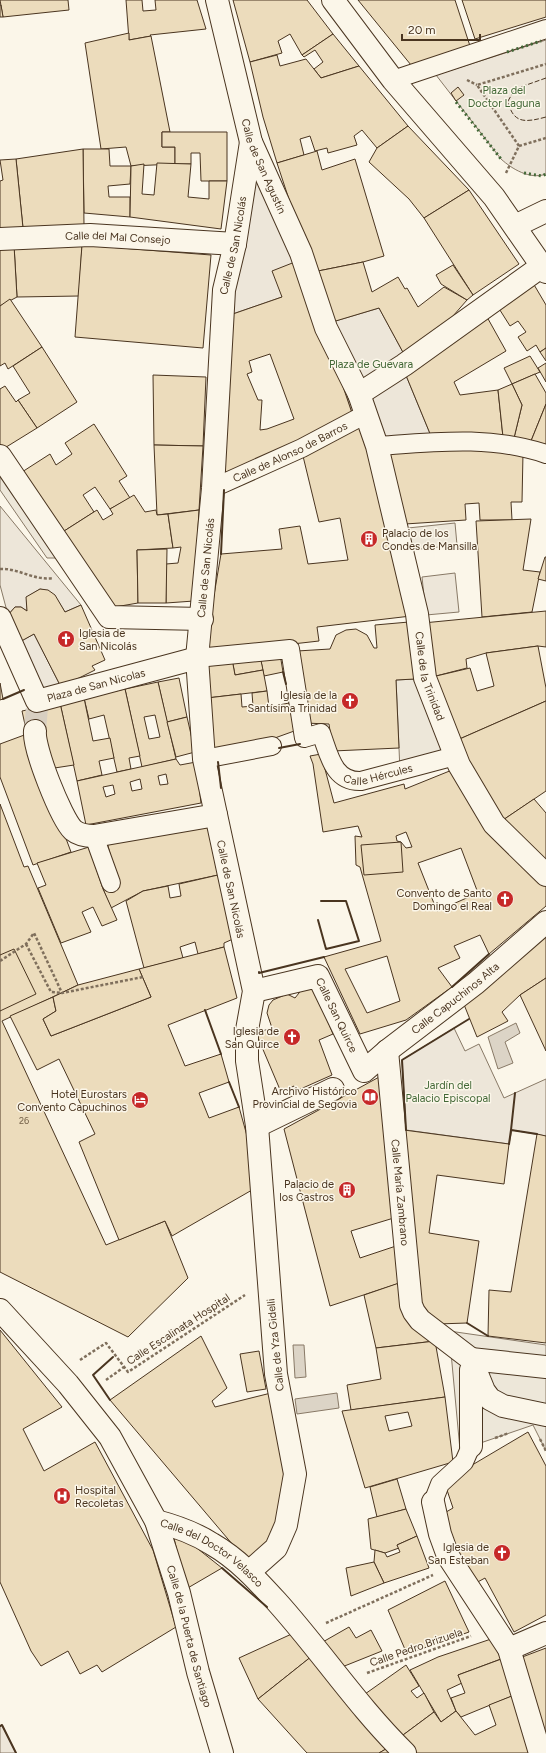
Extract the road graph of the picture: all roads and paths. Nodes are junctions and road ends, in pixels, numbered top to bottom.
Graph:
1 (216, 0) edge
2 (333, 0) edge
3 (546, 29) edge
4 (546, 64) edge
5 (393, 80) junction
6 (546, 138) edge
7 (250, 142) junction
8 (546, 210) edge
9 (515, 226) junction
10 (0, 239) edge
11 (235, 244) junction
12 (544, 269) edge
13 (363, 404) junction
14 (376, 446) junction
15 (546, 454) edge
16 (0, 456) edge
17 (213, 488) junction
18 (0, 569) edge
19 (42, 579) dead end
20 (0, 618) edge
21 (202, 618) junction
22 (197, 658) junction
23 (35, 731) tunnel mouth
24 (272, 746) dead end
25 (455, 756) junction
26 (204, 759) junction
27 (216, 816) junction
28 (94, 836) junction
29 (546, 875) edge
30 (111, 883) dead end
31 (546, 922) edge
32 (26, 944) junction
33 (0, 961) edge
34 (143, 977) dead end
35 (254, 991) junction
36 (62, 993) junction
37 (387, 1051) junction
38 (364, 1072) joint
39 (333, 1089) dead end
40 (257, 1126) junction
41 (269, 1280) junction
42 (0, 1310) edge
43 (83, 1357) dead end
44 (471, 1359) junction
45 (124, 1367) junction
46 (546, 1367) edge
47 (106, 1380) dead end
48 (546, 1415) edge
49 (512, 1432) dead end
50 (539, 1438) dead end
51 (471, 1446) junction
52 (546, 1451) edge
53 (433, 1502) joint
54 (156, 1521) junction
55 (453, 1566) junction
56 (249, 1572) junction
57 (322, 1625) dead end
58 (494, 1628) junction
59 (546, 1633) edge
60 (509, 1649) junction
61 (343, 1681) junction
62 (222, 1753) edge
63 (405, 1753) edge
64 (540, 1753) edge

1 - 7 street, Calle de San Agustín
2 - 5 street
3 - 5 street
4 - 6 path
5 - 9 street
7 - 11 street, Calle de San Nicolás
7 - 13 street, Calle de San Agustín
8 - 9 street
9 - 12 street
10 - 11 street, Calle del Mal Consejo
11 - 17 street, Calle de San Nicolás
12 - 13 street
13 - 14 street
13 - 17 street, Calle de Alonso de Barros
14 - 15 street
14 - 25 street, Calle de la Trinidad
16 - 21 street
17 - 21 street, Calle de San Nicolás
18 - 19 path
20 - 22 street, Plaza de San Nicolas
21 - 22 street, Calle de San Nicolás
22 - 25 street, Calle Hércules
22 - 26 street, Calle de San Nicolás
23 - 28 street
24 - 26 street
25 - 29 street, Calle de la Trinidad
26 - 27 street, Calle de San Nicolás
27 - 28 street
27 - 35 street, Calle de San Nicolás
28 - 30 street
31 - 37 street, Calle Capuchinos Alta
32 - 33 path
32 - 36 path
32 - 36 path
34 - 36 path
35 - 38 street, Calle San Quirce
35 - 40 street, Calle de Yza Gidelli
37 - 38 street, Calle Capuchinos Alta
37 - 44 street, Calle María Zambrano
39 - 40 street
40 - 41 street, Calle de Yza Gidelli
41 - 45 path, Calle Escalinata Hospital
41 - 56 street, Calle de Yza Gidelli
42 - 54 street, Calle del Doctor Velasco
43 - 45 path, Calle Escalinata Hospital
44 - 46 street
44 - 48 street
44 - 51 street
45 - 47 path
49 - 51 path
50 - 52 path
51 - 53 street
53 - 55 street
54 - 56 street, Calle del Doctor Velasco
54 - 62 street, Calle de la Puerta de Santiago
55 - 57 path
55 - 58 street
56 - 61 street, Calle del Doctor Velasco
58 - 60 street
58 - 61 path, Calle Pedro Brizuela
59 - 60 street
60 - 64 street
61 - 63 street, Calle del Doctor Velasco

